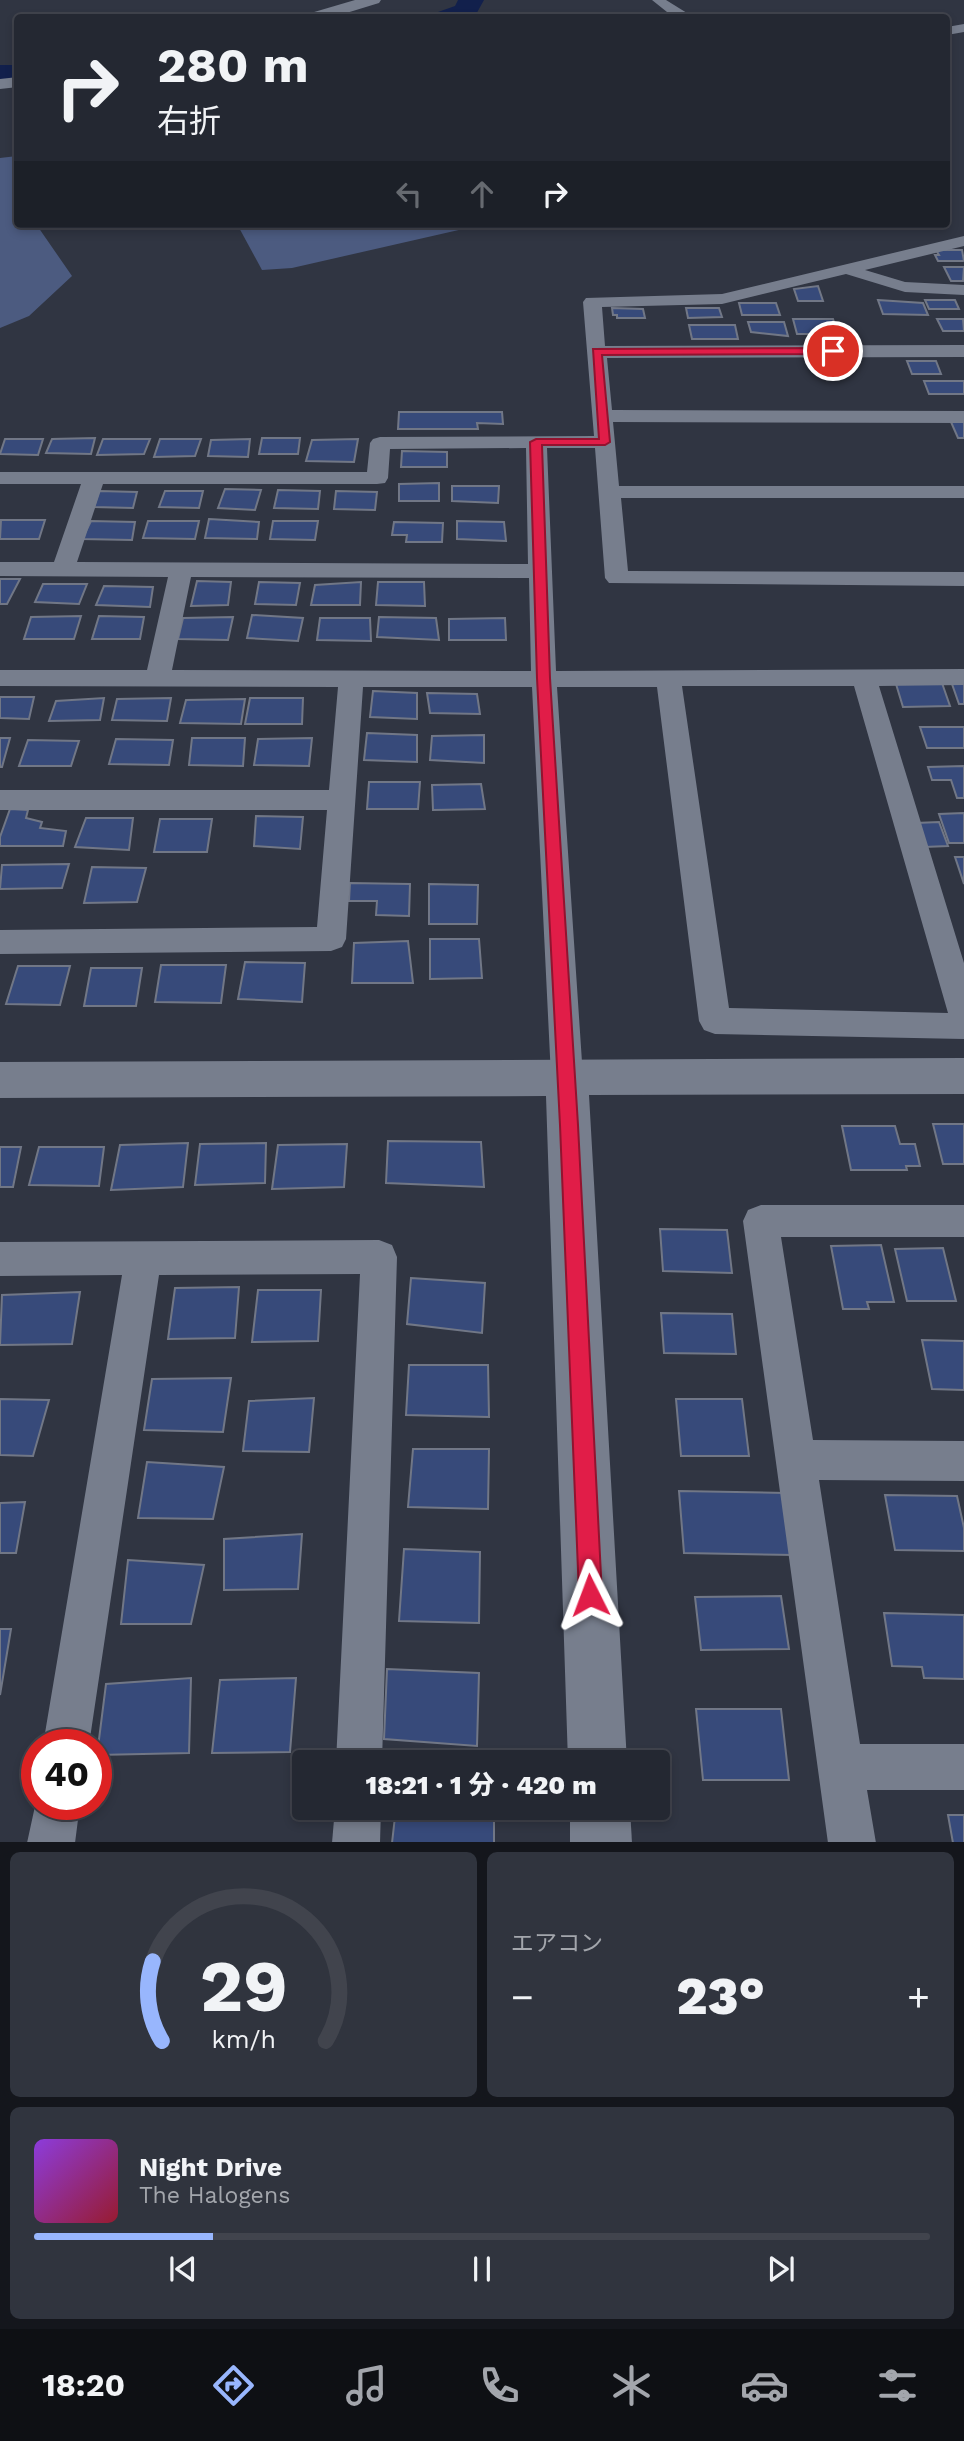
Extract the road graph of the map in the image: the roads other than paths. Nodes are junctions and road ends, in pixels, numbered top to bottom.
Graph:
1 (373, 0) edge
2 (658, 0) edge
3 (324, 14) edge
4 (679, 14) edge
5 (964, 241) edge
6 (848, 269) junction
7 (964, 290) edge
8 (964, 351) edge
9 (597, 352) junction
10 (602, 416) junction
11 (964, 417) edge
12 (536, 442) junction
13 (605, 442) junction
14 (0, 478) edge
15 (94, 478) junction
16 (609, 492) junction
17 (964, 492) edge
18 (0, 569) edge
19 (63, 570) junction
20 (181, 570) junction
21 (540, 571) junction
22 (964, 579) edge
23 (864, 677) junction
24 (964, 677) edge
25 (0, 678) edge
26 (158, 678) junction
27 (351, 678) junction
28 (544, 678) junction
29 (668, 678) junction
30 (0, 800) edge
31 (342, 800) junction
32 (0, 942) edge
33 (964, 1015) edge
34 (964, 1026) edge
35 (964, 1076) edge
36 (567, 1077) junction
37 (0, 1080) edge
38 (964, 1221) edge
39 (0, 1259) edge
40 (142, 1259) junction
41 (796, 1460) junction
42 (964, 1461) edge
43 (69, 1729) edge
44 (359, 1750) edge
45 (597, 1750) edge
46 (841, 1767) junction
47 (964, 1767) edge
48 (55, 1820) edge
49 (357, 1820) edge
50 (600, 1820) edge
51 (51, 1842) edge
52 (356, 1842) edge
53 (601, 1842) edge
54 (852, 1842) edge

1 - 3 street
2 - 4 street
5 - 6 street
6 - 7 street
6 - 9 street
8 - 9 street
9 - 10 street
10 - 11 street
10 - 13 street
12 - 13 street
12 - 15 street
12 - 21 street
13 - 16 street
14 - 15 street
15 - 19 street
16 - 17 street
16 - 22 street
18 - 19 street
19 - 20 street
20 - 21 street
20 - 26 street
21 - 28 street
23 - 24 street
23 - 29 street
23 - 33 street
25 - 26 street
26 - 27 street
27 - 28 street
27 - 31 street
28 - 29 street
28 - 36 street
29 - 34 street
30 - 31 street
31 - 32 street
35 - 36 street
36 - 37 street
36 - 45 street
38 - 41 street
39 - 40 street
40 - 43 street
40 - 44 street
41 - 42 street
41 - 46 street
46 - 47 street
46 - 54 street
48 - 51 street
49 - 52 street
50 - 53 street

